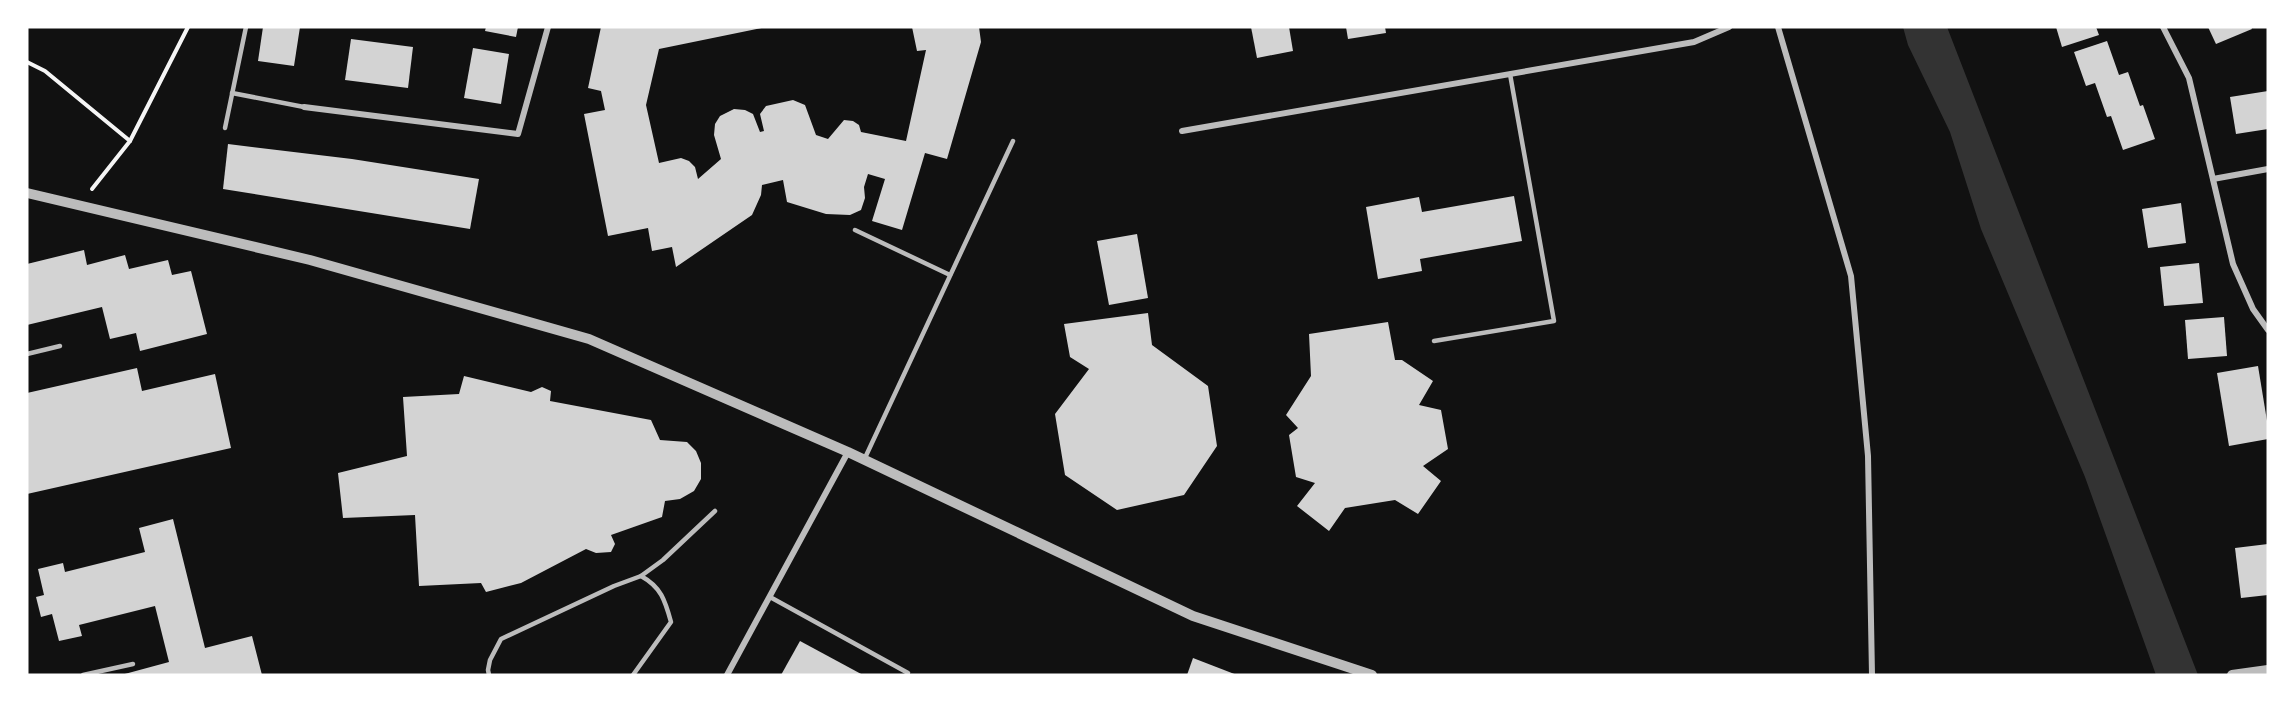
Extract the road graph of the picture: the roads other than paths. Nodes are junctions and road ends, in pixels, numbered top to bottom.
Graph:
1 (246, 27) edge
2 (548, 27) edge
3 (1729, 27) edge
4 (1778, 27) edge
5 (2163, 27) edge
6 (1510, 74) junction
7 (232, 93) junction
8 (304, 107) joint
9 (225, 128) dead end
10 (1182, 131) dead end
11 (1013, 141) dead end
12 (2268, 169) edge
13 (2214, 179) junction
14 (27, 194) edge
15 (855, 230) dead end
16 (950, 275) junction
17 (2268, 330) edge
18 (1434, 341) dead end
19 (60, 346) dead end
20 (27, 354) edge
21 (848, 452) junction
22 (864, 460) junction
23 (715, 511) dead end
24 (641, 576) junction
25 (770, 597) junction
26 (133, 664) dead end
27 (2268, 670) edge
28 (908, 673) dead end
29 (83, 675) edge
30 (489, 675) edge
31 (633, 675) edge
32 (728, 675) edge
33 (1372, 675) edge
34 (1872, 675) edge
35 (2232, 675) edge

1 - 7 lane
2 - 8 street
3 - 6 street
4 - 34 street
5 - 13 street
6 - 10 street
6 - 18 lane
7 - 8 lane
7 - 9 lane
11 - 16 lane
12 - 13 street
13 - 17 street
14 - 21 street
15 - 16 lane
16 - 22 lane
19 - 20 lane
21 - 22 street
21 - 25 street
22 - 33 street
23 - 24 lane
24 - 30 lane
24 - 31 lane
25 - 28 lane
25 - 32 street
26 - 29 lane
27 - 35 street

